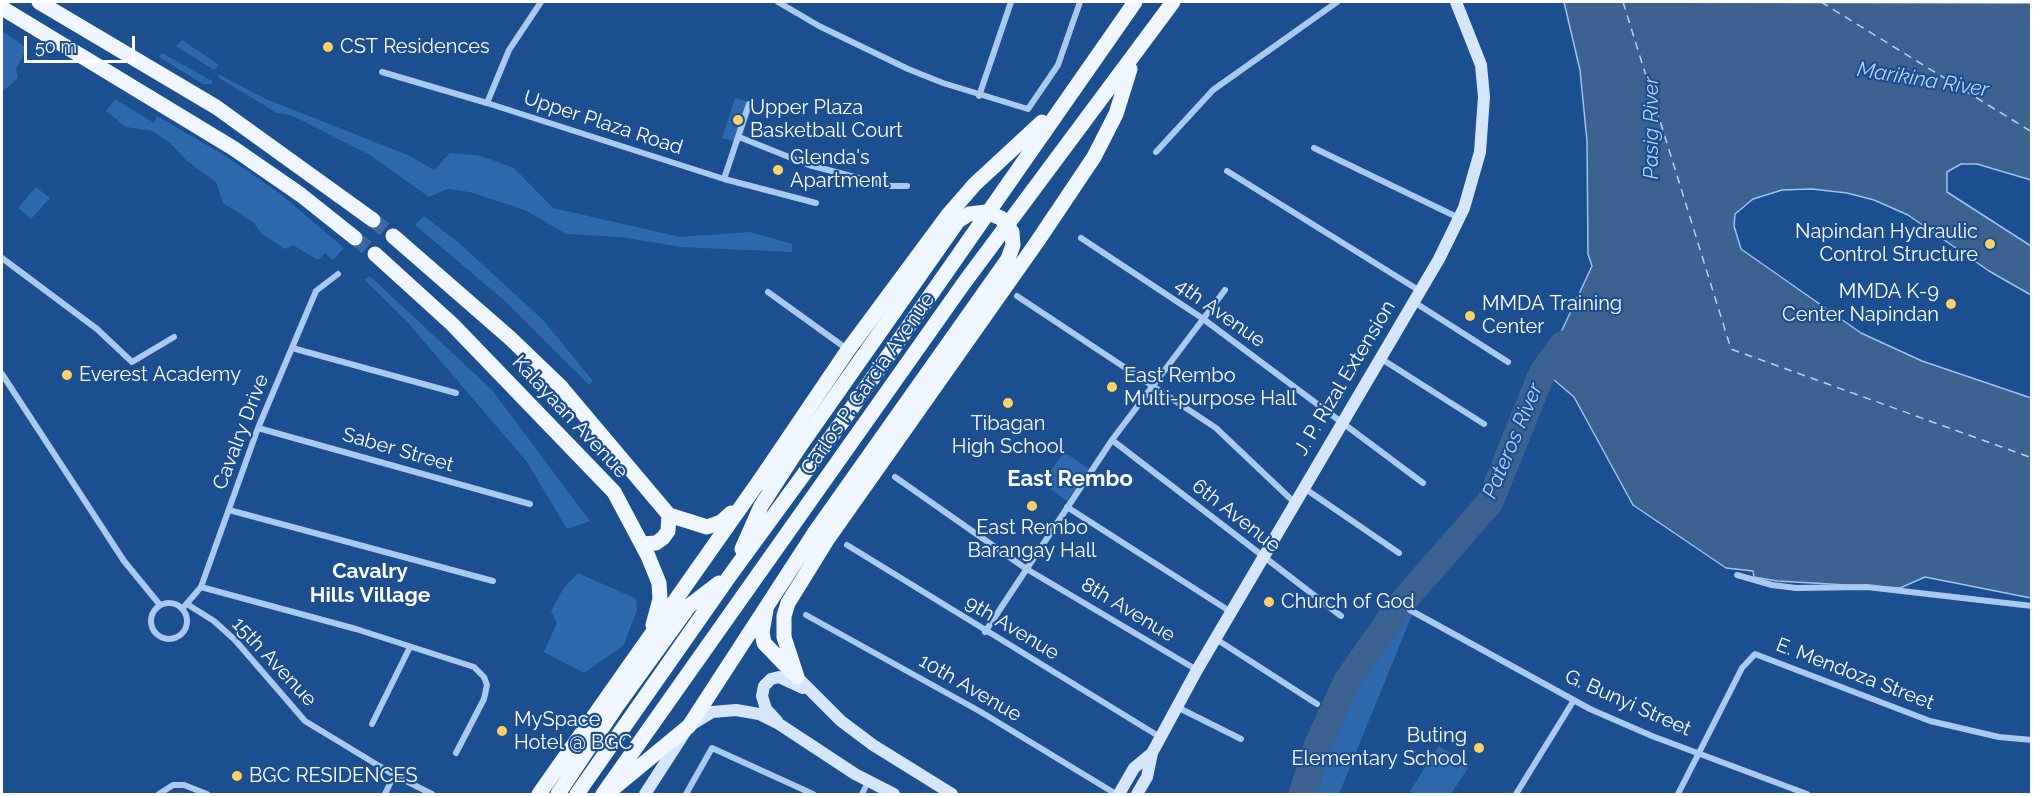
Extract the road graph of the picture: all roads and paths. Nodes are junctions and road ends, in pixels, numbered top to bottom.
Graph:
1 (39, 2) edge
2 (541, 2) edge
3 (778, 2) edge
4 (1011, 2) edge
5 (1080, 2) edge
6 (1135, 2) edge
7 (1173, 2) edge
8 (1337, 2) edge
9 (1456, 2) edge
10 (2, 8) edge
11 (1134, 57) junction
12 (382, 72) dead end
13 (1078, 85) junction
14 (979, 96) junction
15 (487, 102) junction
16 (749, 105) dead end
17 (739, 137) junction
18 (1314, 148) dead end
19 (1156, 152) dead end
20 (1227, 171) dead end
21 (724, 179) junction
22 (907, 186) dead end
23 (816, 203) dead end
24 (1460, 218) junction
25 (373, 220) tunnel mouth
26 (393, 236) tunnel mouth
27 (355, 238) tunnel mouth
28 (1081, 238) dead end
29 (375, 254) tunnel mouth
30 (2, 258) edge
31 (338, 273) dead end
32 (1226, 290) dead end
33 (768, 292) dead end
34 (1017, 296) dead end
35 (1417, 296) junction
36 (1202, 318) junction
37 (174, 337) dead end
38 (292, 348) junction
39 (848, 350) junction
40 (1379, 358) junction
41 (1508, 362) dead end
42 (2, 374) edge
43 (1154, 387) junction
44 (456, 393) dead end
45 (1341, 422) junction
46 (1484, 424) dead end
47 (258, 428) junction
48 (1112, 440) junction
49 (785, 465) junction
50 (895, 477) dead end
51 (1423, 483) dead end
52 (1304, 488) junction
53 (746, 500) junction
54 (530, 504) dead end
55 (1295, 504) junction
56 (1067, 507) junction
57 (229, 510) junction
58 (669, 515) junction
59 (642, 544) junction
60 (847, 545) dead end
61 (1399, 553) dead end
62 (1263, 558) junction
63 (1025, 568) junction
64 (731, 574) junction
65 (1737, 575) dead end
66 (493, 581) dead end
67 (201, 587) junction
68 (767, 603) junction
69 (160, 605) junction
70 (185, 606) junction
71 (2031, 606) edge
72 (1410, 610) dead end
73 (1232, 613) junction
74 (806, 615) dead end
75 (1341, 616) dead end
76 (985, 632) junction
77 (1216, 639) junction
78 (644, 646) junction
79 (410, 647) junction
80 (1197, 670) junction
81 (797, 677) junction
82 (808, 691) junction
83 (1574, 700) junction
84 (1317, 704) dead end
85 (616, 707) junction
86 (1177, 707) junction
87 (372, 724) dead end
88 (780, 724) junction
89 (689, 726) junction
90 (1161, 737) junction
91 (1241, 739) dead end
92 (2031, 740) edge
93 (1698, 751) junction
94 (456, 753) dead end
95 (1152, 753) junction
96 (394, 775) junction
97 (868, 782) junction
98 (159, 795) edge
99 (207, 795) edge
100 (385, 795) edge
101 (432, 795) edge
102 (539, 795) edge
103 (558, 795) edge
104 (577, 795) edge
105 (605, 795) edge
106 (645, 795) edge
107 (687, 795) edge
108 (813, 795) edge
109 (862, 795) edge
110 (894, 795) edge
111 (952, 795) edge
112 (1118, 795) edge
113 (1137, 795) edge
114 (1516, 795) edge
115 (1678, 795) edge
116 (1807, 795) edge

1 - 25 main road
2 - 15 street
3 - 14 street
4 - 14 street
5 - 14 street
6 - 13 main road, Carlos P. Garcia Avenue
7 - 11 main road, Carlos P. Garcia Avenue
8 - 19 street
9 - 24 main road, J. P. Rizal Extension
10 - 27 main road
11 - 81 main road
11 - 105 main road, Carlos P. Garcia Avenue
12 - 15 street, Upper Plaza Road
13 - 39 main road
13 - 64 main road, Carlos P. Garcia Avenue
15 - 21 street, Upper Plaza Road
16 - 17 street
17 - 21 street
17 - 22 street
18 - 24 street
20 - 35 street
21 - 23 street, Upper Plaza Road
24 - 35 main road, J. P. Rizal Extension
26 - 58 main road, Kalayaan Avenue
28 - 36 street, 4th Avenue
29 - 59 main road, Kalayaan Avenue
30 - 37 street
31 - 38 street, Cavalry Drive
32 - 36 street
33 - 39 street
34 - 43 street
35 - 40 main road, J. P. Rizal Extension
35 - 41 street
36 - 43 street
36 - 45 street, 4th Avenue
38 - 44 street
38 - 47 street, Cavalry Drive
39 - 53 main road
40 - 45 main road, J. P. Rizal Extension
40 - 46 street
42 - 69 street
43 - 48 street
43 - 55 street
45 - 51 street, 4th Avenue
45 - 52 main road, J. P. Rizal Extension
47 - 54 street, Saber Street
47 - 57 street, Cavalry Drive
48 - 56 street
48 - 62 street, 6th Avenue
49 - 53 main road
49 - 64 main road
49 - 68 main road, bridge
50 - 63 street, 8th Avenue
52 - 55 main road, J. P. Rizal Extension
52 - 61 street
53 - 58 main road
53 - 78 main road
55 - 62 main road, J. P. Rizal Extension
56 - 63 street
56 - 73 street
57 - 66 street
57 - 67 street, Cavalry Drive
58 - 59 main road
59 - 78 main road, Kalayaan Avenue
60 - 76 street, 9th Avenue
62 - 73 main road, J. P. Rizal Extension
62 - 75 street, 6th Avenue
63 - 76 street
63 - 80 street, 8th Avenue
64 - 85 main road
64 - 104 main road, Carlos P. Garcia Avenue
65 - 71 street
67 - 70 street, Cavalry Drive
67 - 79 street
68 - 81 main road
68 - 89 main road
69 - 70 street
69 - 70 street
70 - 96 street, 15th Avenue
72 - 83 street, G. Bunyi Street
73 - 77 main road, J. P. Rizal Extension
74 - 112 street, 10th Avenue
76 - 90 street, 9th Avenue
77 - 80 main road, J. P. Rizal Extension
77 - 84 street
78 - 85 main road
78 - 102 main road
79 - 87 street
79 - 94 street
80 - 86 main road, J. P. Rizal Extension
81 - 82 main road
82 - 88 main road
82 - 111 main road
83 - 93 street, G. Bunyi Street
83 - 114 street
85 - 103 main road
86 - 90 main road, J. P. Rizal Extension
86 - 91 street
88 - 89 main road
88 - 97 main road
89 - 105 main road
89 - 106 main road
90 - 95 main road, J. P. Rizal Extension
92 - 93 street, E. Mendoza Street
93 - 115 street, E. Mendoza Street
93 - 116 street, G. Bunyi Street
95 - 112 main road, J. P. Rizal Extension
95 - 113 main road, J. P. Rizal Extension
96 - 100 street
96 - 101 street, 15th Avenue
97 - 109 street
97 - 110 main road
98 - 99 street
107 - 108 street

